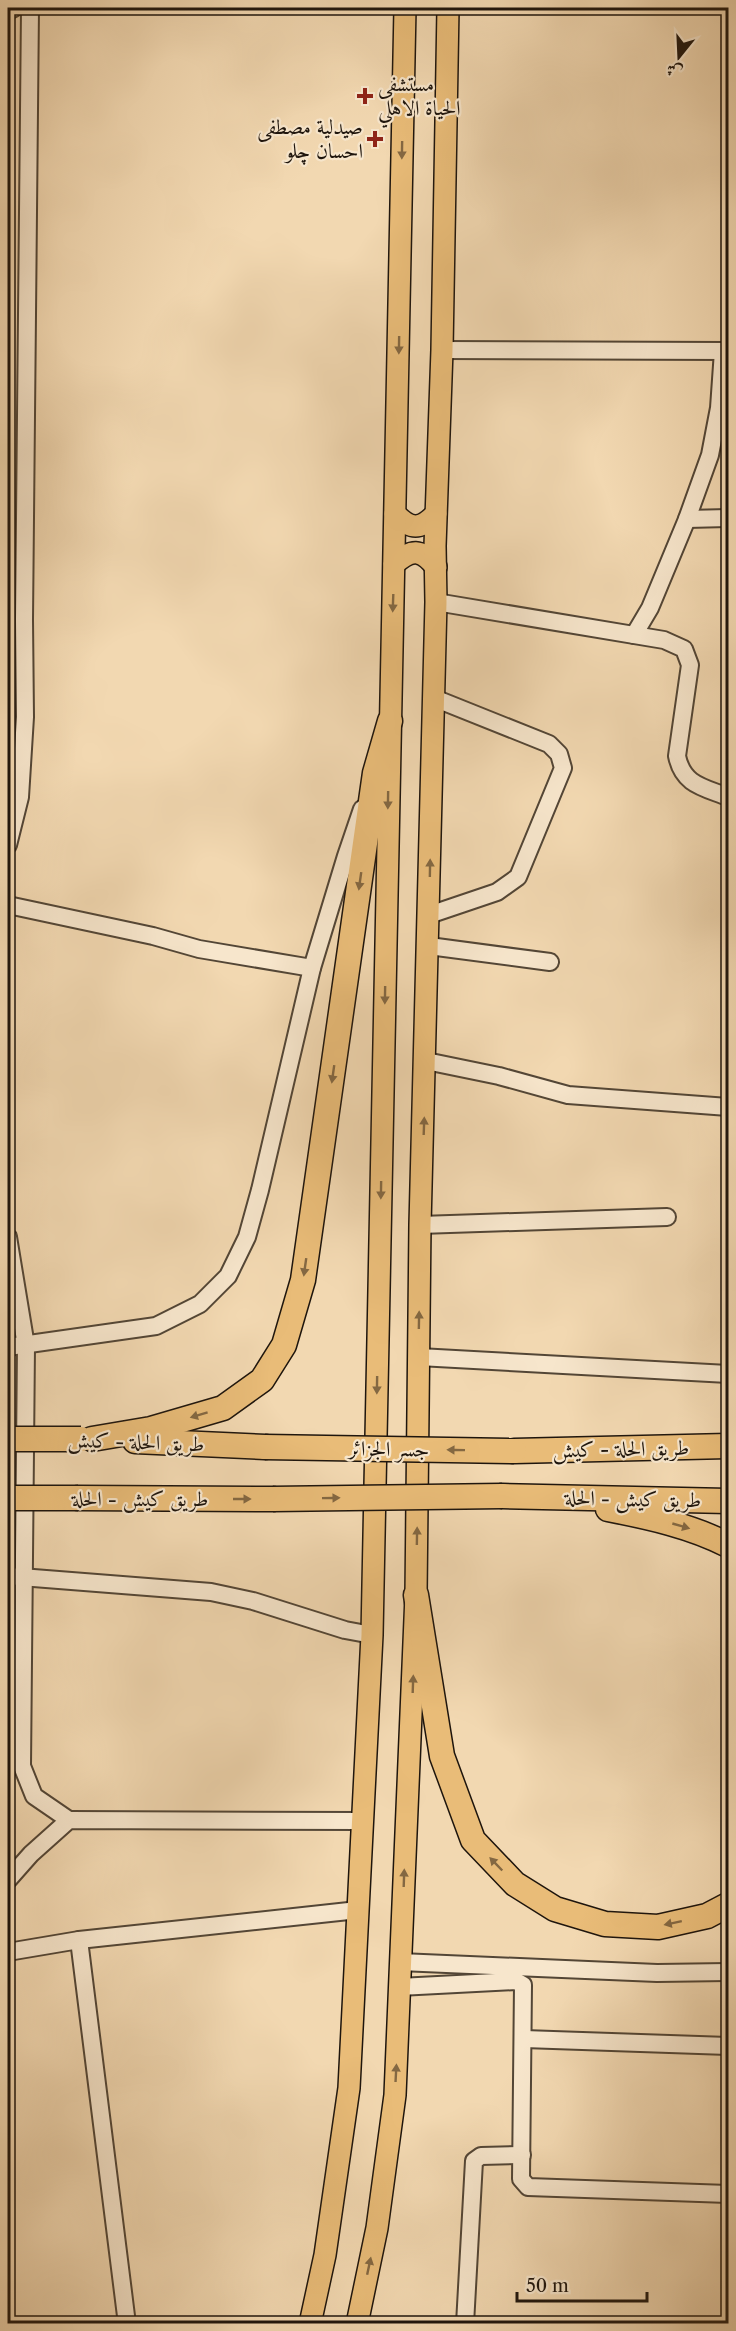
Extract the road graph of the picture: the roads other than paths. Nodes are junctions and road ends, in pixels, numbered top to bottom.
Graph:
1 (14, 8) edge
2 (30, 8) edge
3 (405, 8) edge
4 (448, 8) edge
5 (8, 11) edge
6 (442, 350) junction
7 (726, 351) edge
8 (395, 514) junction
9 (436, 514) junction
10 (729, 518) edge
11 (687, 519) junction
12 (394, 564) junction
13 (436, 567) junction
14 (436, 602) junction
15 (634, 635) junction
16 (434, 698) junction
17 (390, 721) junction
18 (15, 760) edge
19 (375, 773) junction
20 (729, 797) edge
21 (8, 845) edge
22 (8, 905) edge
23 (429, 915) junction
24 (429, 946) junction
25 (550, 962) dead end
26 (312, 968) junction
27 (426, 1061) junction
28 (729, 1107) edge
29 (667, 1217) dead end
30 (420, 1226) junction
31 (8, 1237) edge
32 (26, 1346) junction
33 (8, 1347) edge
34 (419, 1358) junction
35 (729, 1374) edge
36 (86, 1439) junction
37 (8, 1440) edge
38 (729, 1446) edge
39 (265, 1447) joint
40 (514, 1451) joint
41 (541, 1497) junction
42 (8, 1498) edge
43 (729, 1501) edge
44 (729, 1545) edge
45 (16, 1577) edge
46 (416, 1595) junction
47 (372, 1635) junction
48 (69, 1820) junction
49 (363, 1821) junction
50 (8, 1880) edge
51 (729, 1905) edge
52 (358, 1910) junction
53 (79, 1940) junction
54 (8, 1952) edge
55 (400, 1962) junction
56 (729, 1972) edge
57 (399, 1987) junction
58 (524, 2038) junction
59 (729, 2046) edge
60 (522, 2155) junction
61 (729, 2194) edge
62 (127, 2324) edge
63 (310, 2324) edge
64 (357, 2324) edge
65 (465, 2324) edge

1 - 5 street
2 - 18 street
3 -> 8 main road
4 - 6 main road
6 - 7 street
6 - 9 main road
7 - 11 street
8 - 9 main road
8 - 12 main road
9 - 13 main road
10 - 11 street
11 - 15 street
12 - 13 main road
12 -> 17 main road
13 - 14 main road
14 - 15 street
14 - 16 main road
15 - 20 street
23 -> 16 main road
16 - 23 street
17 - 19 highway
17 -> 47 main road
18 - 21 street
19 - 26 street
19 -> 36 highway
22 - 26 street
23 - 24 main road
24 - 25 street
24 - 27 main road
26 - 32 street
27 - 28 street
30 -> 27 main road
29 - 30 street
34 -> 30 main road
31 - 32 street
32 - 33 street
32 - 45 street
34 - 35 street
46 -> 34 main road
36 - 37 highway, طريق الحلة - كيش, bridge
36 - 39 highway, طريق الحلة - كيش
38 - 40 highway, طريق الحلة - كيش
40 -> 39 highway, جسر الجزائر, bridge
42 -> 41 highway, طريق كيش - الحلة, bridge
41 - 43 highway, طريق كيش - الحلة
41 -> 44 highway
45 - 47 street
45 - 48 street
51 -> 46 highway
55 -> 46 main road
47 - 49 main road
48 - 49 street
48 - 50 street
49 - 52 main road
52 - 53 street
52 - 63 main road
53 - 54 street
53 - 62 street
55 - 56 street
55 - 57 main road
57 - 58 street
64 -> 57 main road
58 - 59 street
58 - 60 street
60 - 61 street
60 - 65 street

